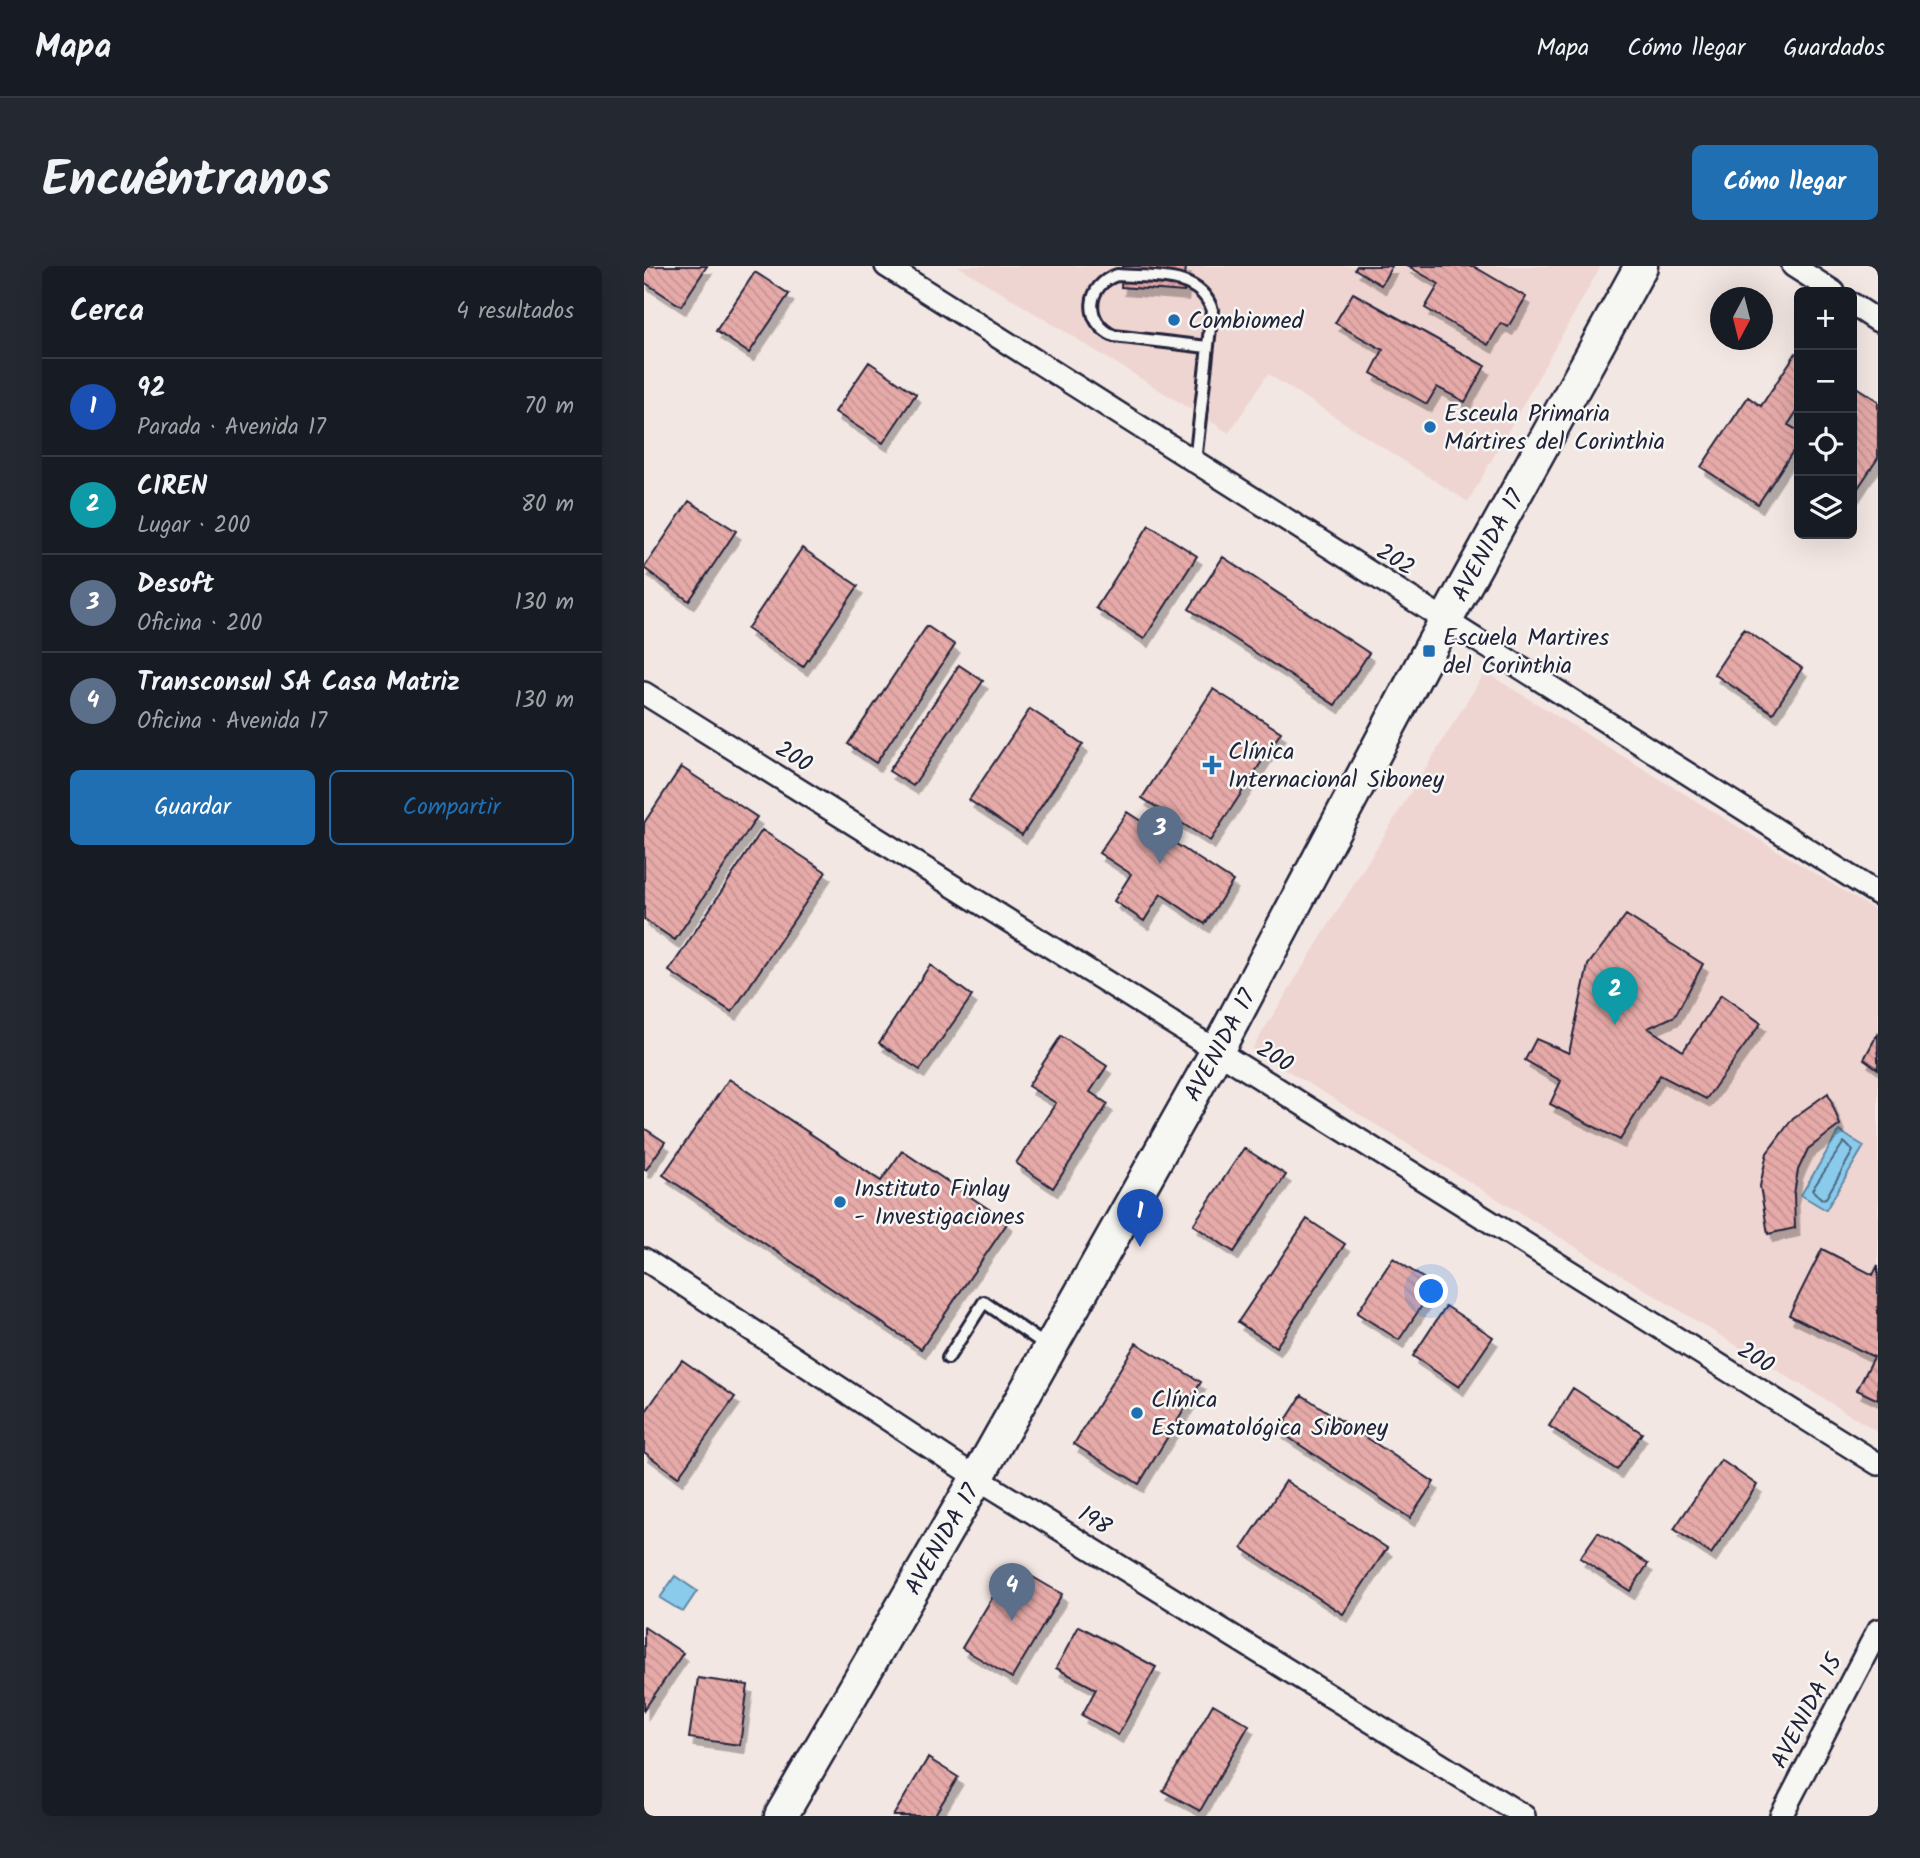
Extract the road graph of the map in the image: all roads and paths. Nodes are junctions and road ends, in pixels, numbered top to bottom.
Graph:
1 (886, 266) edge
2 (1641, 266) edge
3 (1793, 266) edge
4 (1826, 287) edge
5 (1857, 307) edge
6 (1878, 321) edge
7 (1207, 347) junction
8 (1195, 462) junction
9 (1446, 622) junction
10 (644, 693) edge
11 (1878, 894) edge
12 (1217, 1051) junction
13 (644, 1259) edge
14 (1051, 1348) junction
15 (948, 1358) dead end
16 (1878, 1464) edge
17 (978, 1478) junction
18 (1878, 1630) edge
19 (782, 1816) edge
20 (1524, 1816) edge
21 (1781, 1816) edge

1 - 8 street, 202
2 - 9 street, AVENIDA 17
3 - 4 street
5 - 6 street
7 - 7 lane
7 - 8 lane
8 - 9 street, 202
9 - 11 street, 202
9 - 12 street, AVENIDA 17
10 - 12 street, 200
12 - 14 street, AVENIDA 17
12 - 16 street, 200
13 - 17 street, 198
14 - 15 lane
14 - 17 street, AVENIDA 17
17 - 19 street, AVENIDA 17
17 - 20 street, 198
18 - 21 street, AVENIDA 15

